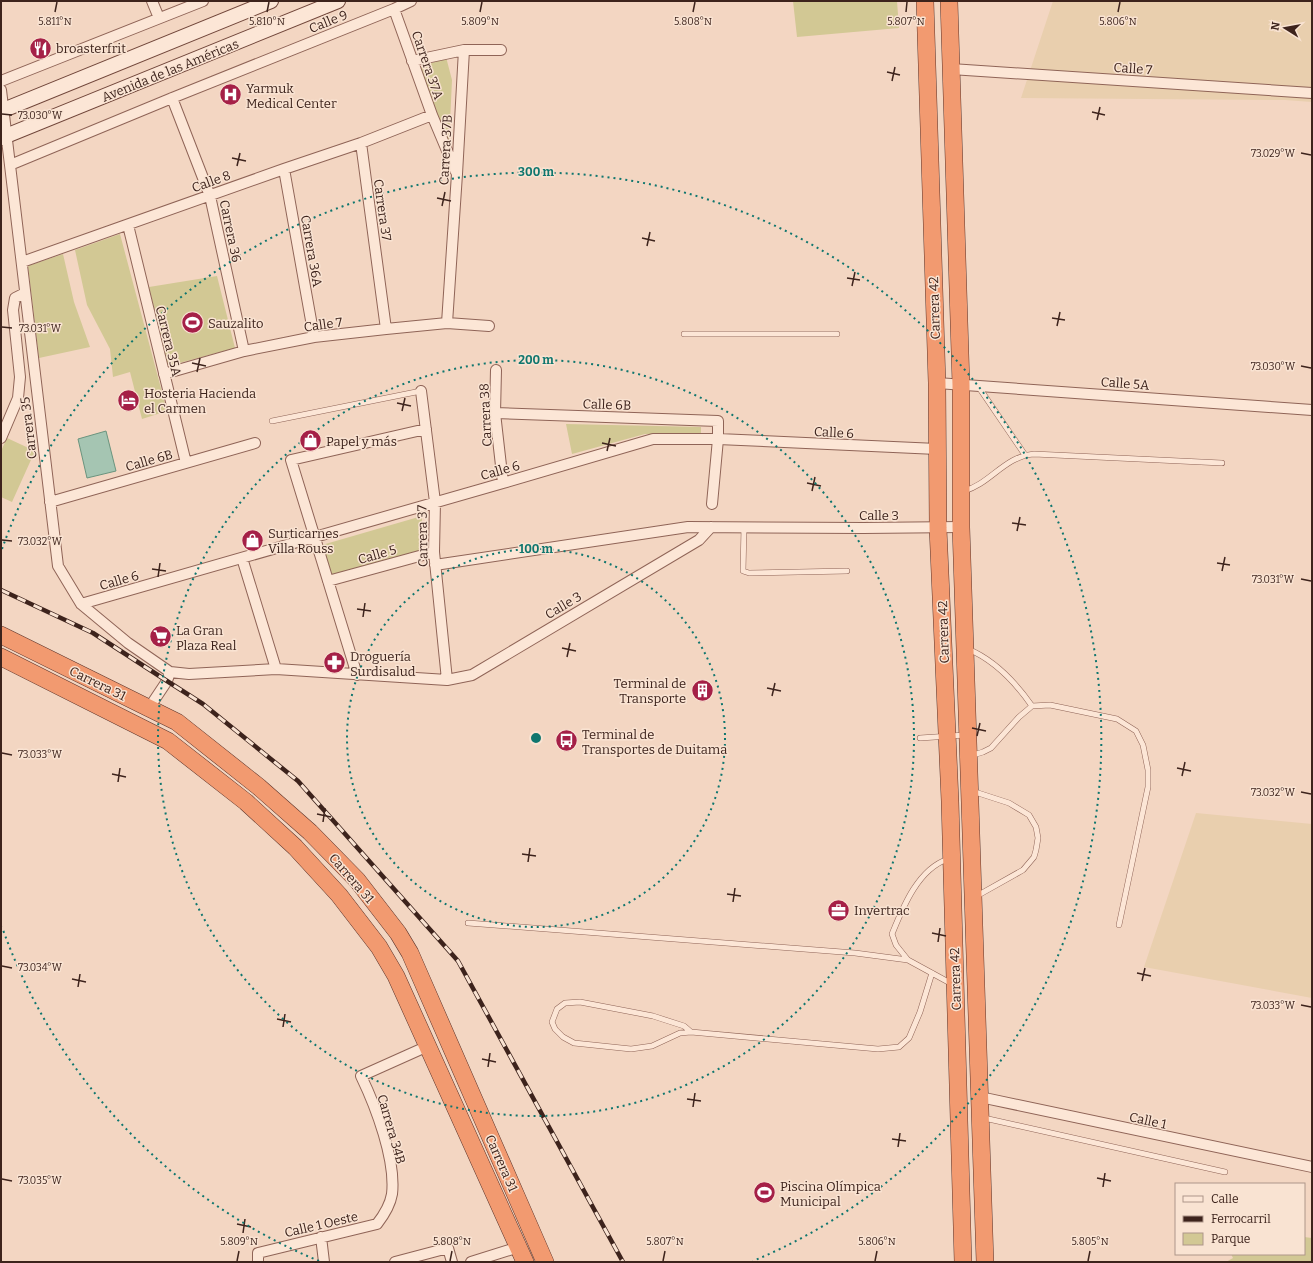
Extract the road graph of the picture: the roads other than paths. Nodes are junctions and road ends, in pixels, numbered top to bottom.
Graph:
1 (152, 1) edge
2 (203, 1) edge
3 (270, 1) edge
4 (338, 1) edge
5 (411, 1) edge
6 (926, 1) edge
7 (949, 1) edge
8 (394, 9) junction
9 (159, 18) junction
10 (464, 50) junction
11 (501, 50) dead end
12 (412, 61) junction
13 (951, 70) junction
14 (1, 81) edge
15 (1, 90) edge
16 (1312, 93) edge
17 (172, 98) junction
18 (2, 110) edge
19 (432, 115) junction
20 (4, 137) edge
21 (360, 143) junction
22 (10, 165) junction
23 (284, 169) junction
24 (457, 174) junction
25 (210, 196) junction
26 (128, 225) junction
27 (22, 262) junction
28 (26, 293) junction
29 (446, 324) junction
30 (489, 326) dead end
31 (386, 329) junction
32 (684, 334) dead end
33 (836, 334) dead end
34 (314, 337) junction
35 (244, 351) junction
36 (496, 370) dead end
37 (164, 374) junction
38 (937, 383) junction
39 (961, 384) junction
40 (978, 386) junction
41 (421, 391) joint
42 (1312, 410) edge
43 (495, 413) junction
44 (272, 421) dead end
45 (426, 429) junction
46 (1, 438) edge
47 (718, 439) junction
48 (255, 443) dead end
49 (937, 449) junction
50 (1025, 455) junction
51 (186, 463) junction
52 (1222, 463) dead end
53 (503, 483) junction
54 (961, 492) junction
55 (50, 502) junction
56 (435, 502) junction
57 (712, 504) dead end
58 (711, 527) junction
59 (744, 527) junction
60 (961, 527) junction
61 (938, 528) junction
62 (315, 537) junction
63 (434, 552) junction
64 (242, 558) junction
65 (435, 565) junction
66 (847, 571) dead end
67 (328, 582) junction
68 (81, 604) junction
69 (1, 635) edge
70 (964, 647) junction
71 (1, 657) edge
72 (276, 669) junction
73 (170, 672) junction
74 (357, 675) junction
75 (446, 680) junction
76 (1032, 706) junction
77 (149, 708) junction
78 (105, 709) junction
79 (968, 735) junction
80 (947, 736) junction
81 (920, 738) dead end
82 (968, 757) junction
83 (969, 790) junction
84 (961, 827) junction
85 (951, 858) junction
86 (973, 898) junction
87 (468, 923) dead end
88 (1119, 925) dead end
89 (908, 960) junction
90 (932, 973) junction
91 (955, 985) junction
92 (691, 1032) junction
93 (428, 1046) junction
94 (980, 1097) junction
95 (980, 1117) junction
96 (1312, 1167) edge
97 (1225, 1172) dead end
98 (386, 1214) joint
99 (321, 1237) junction
100 (522, 1254) edge
101 (258, 1257) edge
102 (324, 1262) edge
103 (395, 1262) edge
104 (452, 1262) edge
105 (471, 1262) edge
106 (545, 1262) edge
107 (963, 1262) edge
108 (985, 1262) edge

1 - 9 street
2 - 9 street
3 - 18 main road, Avenida de las Américas
4 - 20 main road, Avenida de las Américas
5 - 8 street, Calle 9
6 - 38 highway, Carrera 42
7 - 13 highway, Carrera 42
8 - 12 street, Carrera 37A
8 - 17 street, Calle 9
9 - 14 street
10 - 11 street
10 - 12 street
10 - 24 street, Carrera 37B
12 - 19 street, Carrera 37A
13 - 16 street, Calle 7
13 - 39 highway, Carrera 42
15 - 18 street, Carrera 35
17 - 22 street, Calle 9
17 - 25 street, Carrera 36
18 - 20 street, Carrera 35
19 - 21 street, Calle 8
19 - 24 street, Carrera 37A
20 - 22 street, Carrera 35
21 - 23 street, Calle 8
21 - 31 street, Carrera 37
22 - 27 street, Carrera 35
23 - 25 street, Calle 8
23 - 34 street, Carrera 36A
24 - 29 street, Carrera 37B
25 - 26 street, Calle 8
25 - 35 street, Carrera 36
26 - 27 street, Calle 8
26 - 37 street, Carrera 35A
27 - 28 street, Carrera 35
28 - 46 street
28 - 55 street, Carrera 35
29 - 30 street, Calle 7
29 - 31 street, Calle 7
31 - 34 street, Calle 7
32 - 33 lane
34 - 35 street, Calle 7
35 - 37 street, Calle 7
36 - 43 street, Carrera 38
37 - 51 street, Carrera 35A
38 - 39 street, Calle 5A
38 - 49 highway, Carrera 42
39 - 40 street, Calle 5A
39 - 54 highway, Carrera 42
40 - 42 street, Calle 5A
40 - 50 lane
41 - 44 lane
41 - 45 street, Carrera 37
43 - 47 street, Calle 6B
43 - 53 street, Carrera 38
45 - 56 street, Carrera 37
45 - 62 street
47 - 49 street, Calle 6
47 - 53 street, Calle 6
47 - 57 street
48 - 51 street, Calle 6B
49 - 61 highway, Carrera 42
50 - 52 lane
50 - 54 lane
51 - 55 street, Calle 6B
53 - 56 street, Calle 6
54 - 60 highway, Carrera 42
55 - 68 street, Carrera 35
56 - 62 street, Calle 6
56 - 63 street, Carrera 37
58 - 59 street, Calle 3
58 - 65 street
58 - 75 street, Calle 3
59 - 61 street, Calle 3
59 - 66 lane
60 - 61 street, Calle 3
60 - 70 highway, Carrera 42
61 - 80 highway, Carrera 42
62 - 64 street, Calle 6
62 - 67 street
63 - 65 street, Carrera 37
63 - 67 street, Calle 5
64 - 68 street, Calle 6
64 - 72 street
65 - 75 street, Carrera 37
67 - 74 street
68 - 73 street, Carrera 35
69 - 77 highway, Carrera 31
70 - 76 lane
70 - 79 highway, Carrera 42
71 - 78 highway, Carrera 31
72 - 73 street, Calle 3
72 - 74 street, Calle 3
73 - 77 street
74 - 75 street, Calle 3
76 - 82 lane
76 - 88 lane
77 - 78 highway
77 - 106 highway, Carrera 31
78 - 93 highway, Carrera 31
79 - 80 lane
79 - 82 highway, Carrera 42
80 - 81 lane
80 - 84 highway, Carrera 42
82 - 83 highway, Carrera 42
83 - 84 highway, Carrera 42
83 - 86 lane
84 - 85 highway, Carrera 42
84 - 86 highway, Carrera 42
85 - 89 lane
85 - 91 highway, Carrera 42
86 - 94 highway, Carrera 42
87 - 89 lane
89 - 90 lane
90 - 91 lane
90 - 92 lane
91 - 107 highway, Carrera 42
92 - 92 lane
93 - 98 street, Carrera 34B
93 - 100 highway, Carrera 31
94 - 95 highway, Carrera 42
94 - 96 street, Calle 1
95 - 97 lane
95 - 108 highway, Carrera 42
98 - 99 street, Calle 1 Oeste
99 - 101 street, Calle 1 Oeste
99 - 102 street
100 - 105 street
103 - 104 street

